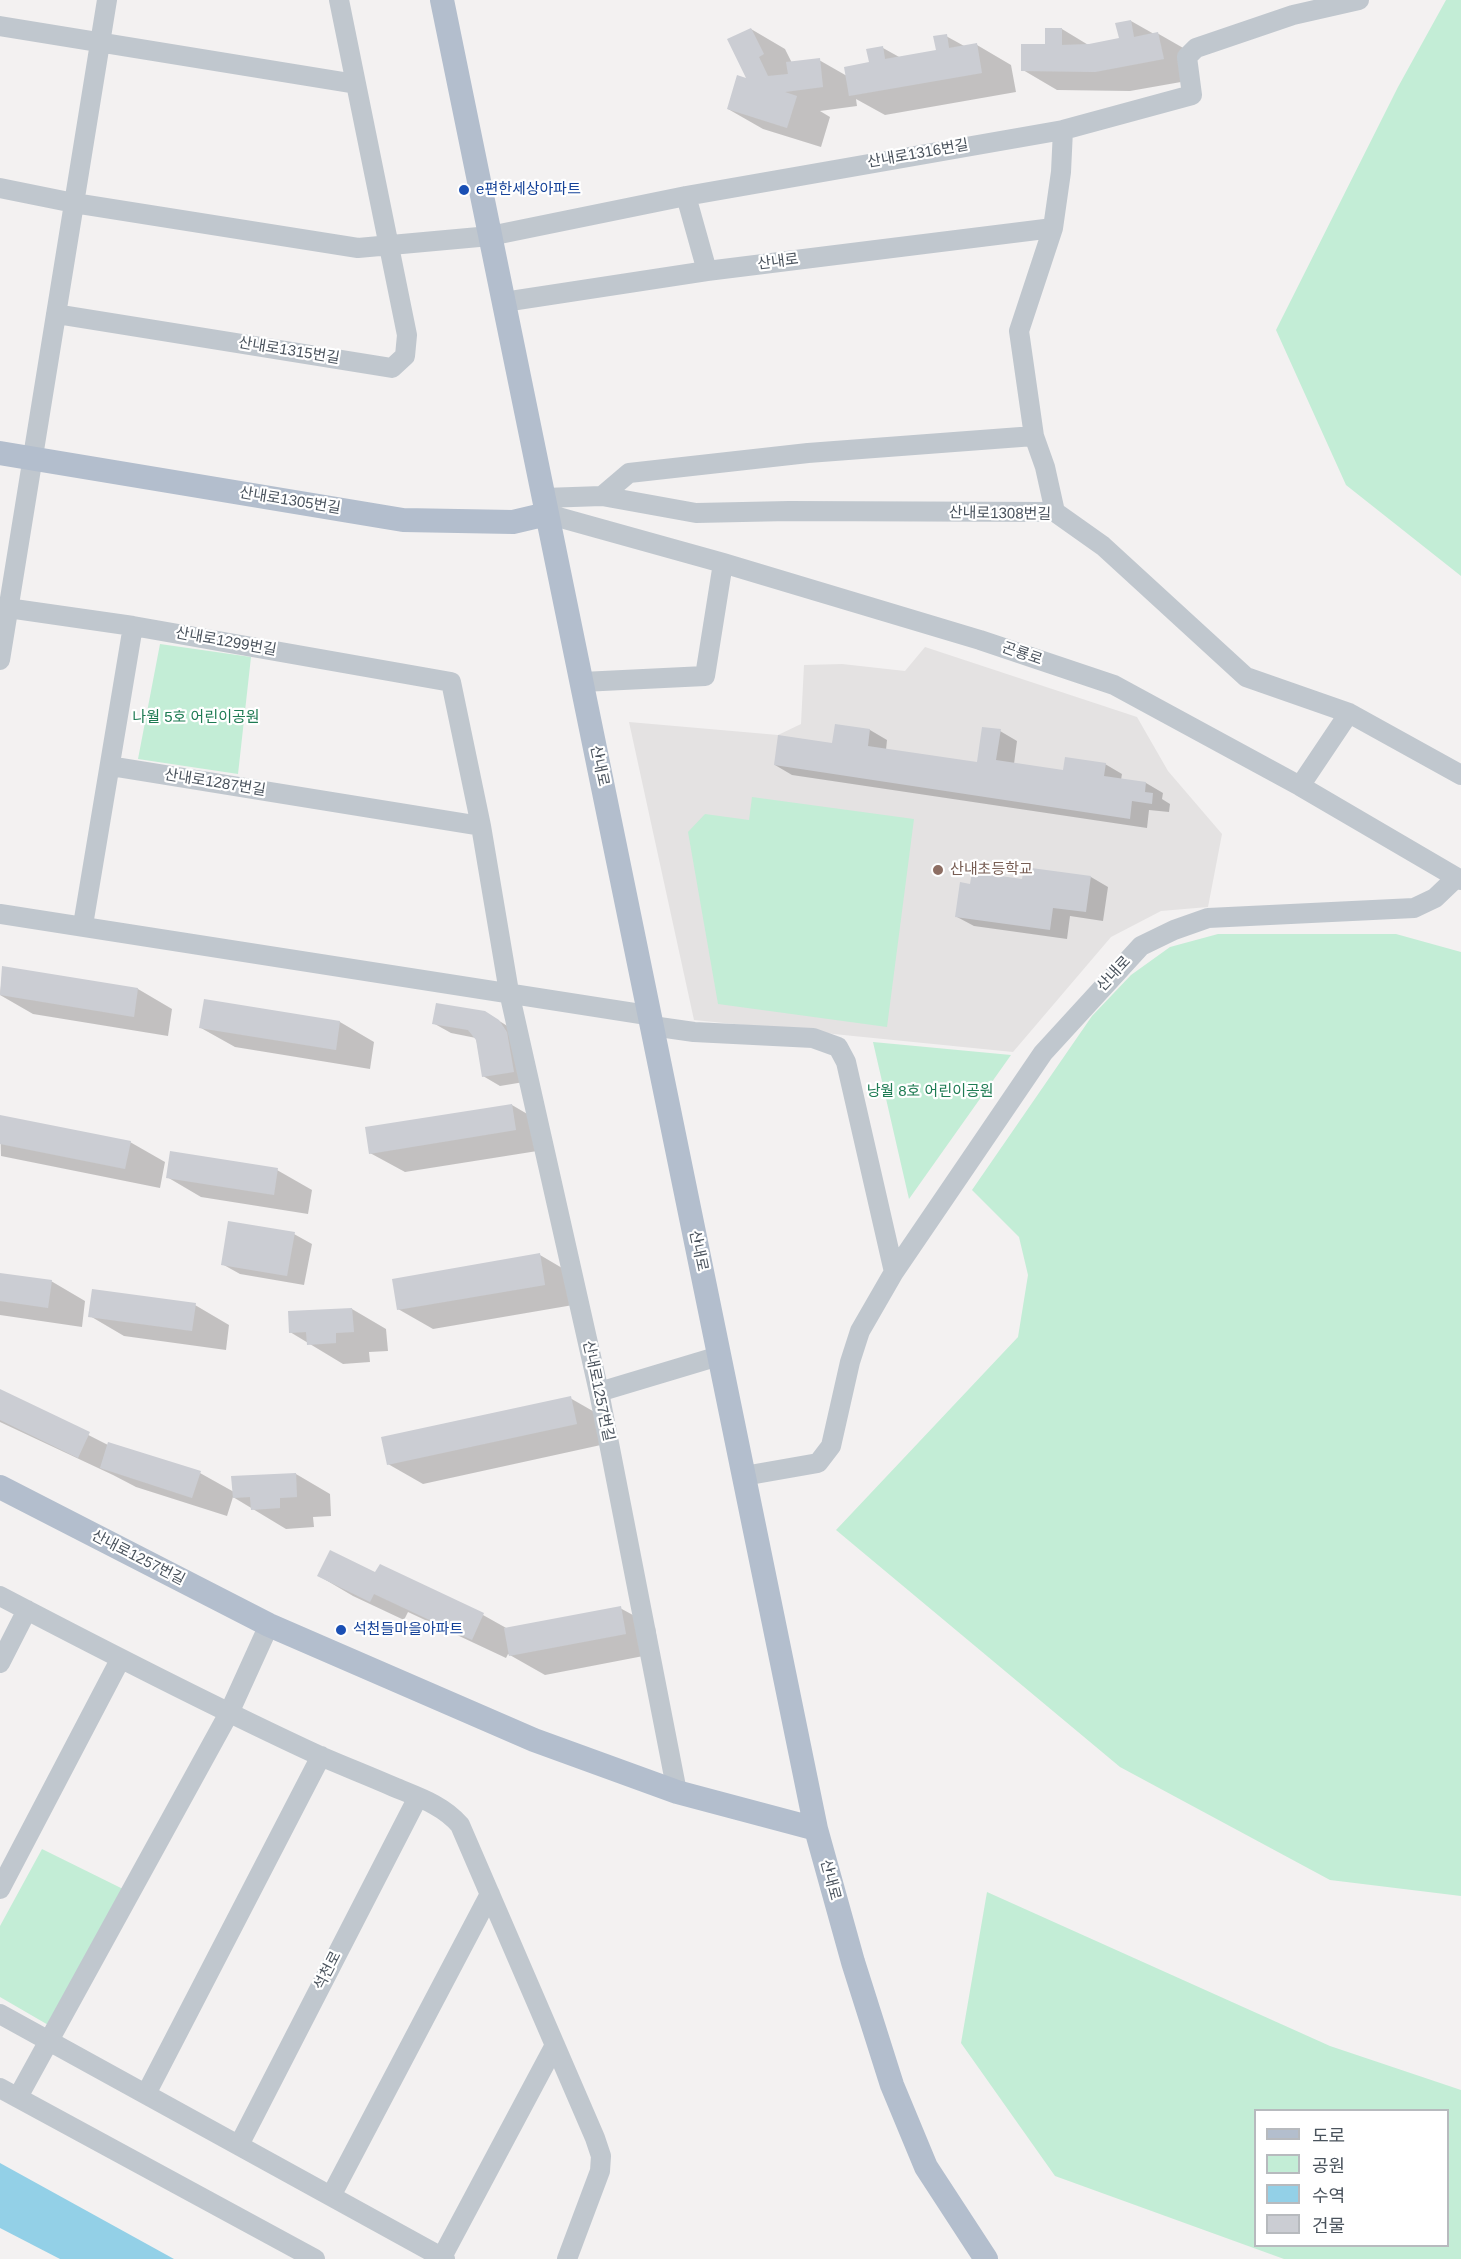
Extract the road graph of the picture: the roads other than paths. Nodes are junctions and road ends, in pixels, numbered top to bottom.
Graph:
1 (107, 0) edge
2 (339, 0) edge
3 (442, 0) edge
4 (1359, 0) edge
5 (1293, 8) edge
6 (0, 26) edge
7 (100, 43) junction
8 (356, 84) junction
9 (1063, 130) junction
10 (0, 188) edge
11 (686, 196) junction
12 (74, 202) junction
13 (1053, 228) junction
14 (490, 236) junction
15 (389, 245) junction
16 (707, 271) junction
17 (504, 302) junction
18 (56, 314) junction
19 (1034, 436) junction
20 (0, 453) edge
21 (33, 458) junction
22 (602, 496) junction
23 (546, 506) junction
24 (1055, 512) junction
25 (723, 563) junction
26 (4, 608) edge
27 (133, 626) junction
28 (0, 660) edge
29 (582, 682) junction
30 (1349, 713) junction
31 (110, 766) junction
32 (1461, 775) edge
33 (1300, 786) junction
34 (481, 826) junction
35 (1459, 879) edge
36 (0, 914) edge
37 (83, 925) junction
38 (509, 992) junction
39 (652, 1026) junction
40 (894, 1272) junction
41 (719, 1356) junction
42 (599, 1392) junction
43 (744, 1476) junction
44 (0, 1486) edge
45 (0, 1596) edge
46 (27, 1611) junction
47 (269, 1625) junction
48 (120, 1660) junction
49 (0, 1663) edge
50 (229, 1713) junction
51 (321, 1756) junction
52 (677, 1792) junction
53 (418, 1797) junction
54 (816, 1829) junction
55 (0, 1889) edge
56 (490, 1894) junction
57 (0, 2014) edge
58 (48, 2040) junction
59 (555, 2046) junction
60 (0, 2088) edge
61 (146, 2094) junction
62 (18, 2097) junction
63 (239, 2145) junction
64 (331, 2196) junction
65 (444, 2258) edge
66 (315, 2259) edge
67 (567, 2259) edge
68 (986, 2259) edge

1 - 7 street
2 - 8 street, 산내로1315번길
3 - 14 main road, 산내로
4 - 5 street, 산내로1316번길
5 - 9 street, 산내로1316번길
6 - 7 street
7 - 8 street
7 - 12 street
8 - 15 street, 산내로1315번길
9 - 11 street, 산내로1316번길
9 - 13 street
10 - 12 street
11 - 14 street, 산내로1316번길
11 - 16 street
12 - 15 street
12 - 18 street
13 - 16 street, 산내로
13 - 19 street
14 - 15 street
14 - 17 main road, 산내로
15 - 18 street, 산내로1315번길
16 - 17 street, 산내로
17 - 23 main road, 산내로
18 - 21 street
19 - 22 street
19 - 24 street
20 - 21 main road, 산내로1305번길
21 - 23 main road, 산내로1305번길
21 - 26 street
22 - 23 street, 산내로1308번길
22 - 24 street, 산내로1308번길
23 - 25 street, 곤룡로
23 - 29 main road, 산내로
24 - 30 street, 산내로1308번길
25 - 29 street
25 - 33 street, 곤룡로
26 - 27 street, 산내로1299번길
26 - 28 street
27 - 31 street
27 - 34 street, 산내로1299번길
29 - 39 main road, 산내로
30 - 32 street, 산내로1308번길
30 - 33 street
31 - 34 street, 산내로1287번길
31 - 37 street
33 - 35 street, 곤룡로
34 - 38 street
35 - 40 street, 산내로
36 - 37 street
37 - 38 street
38 - 39 street
38 - 42 street, 산내로1257번길
39 - 40 street
39 - 41 main road, 산내로
40 - 43 street, 산내로
41 - 42 street
41 - 43 main road, 산내로
42 - 52 street, 산내로1257번길
43 - 54 main road, 산내로
44 - 47 main road, 산내로1257번길
45 - 46 street
46 - 48 street
46 - 49 street
47 - 50 street
47 - 52 main road, 산내로1257번길
48 - 50 street
48 - 55 street
50 - 51 street
50 - 58 street
51 - 53 street
51 - 61 street
52 - 54 main road, 산내로1257번길
53 - 56 street
53 - 63 street, 석천로
54 - 68 main road, 산내로
56 - 59 street
56 - 64 street
57 - 58 street
58 - 61 street
58 - 62 street
59 - 65 street
59 - 67 street
60 - 62 street
61 - 63 street
62 - 66 street
63 - 64 street
64 - 65 street

